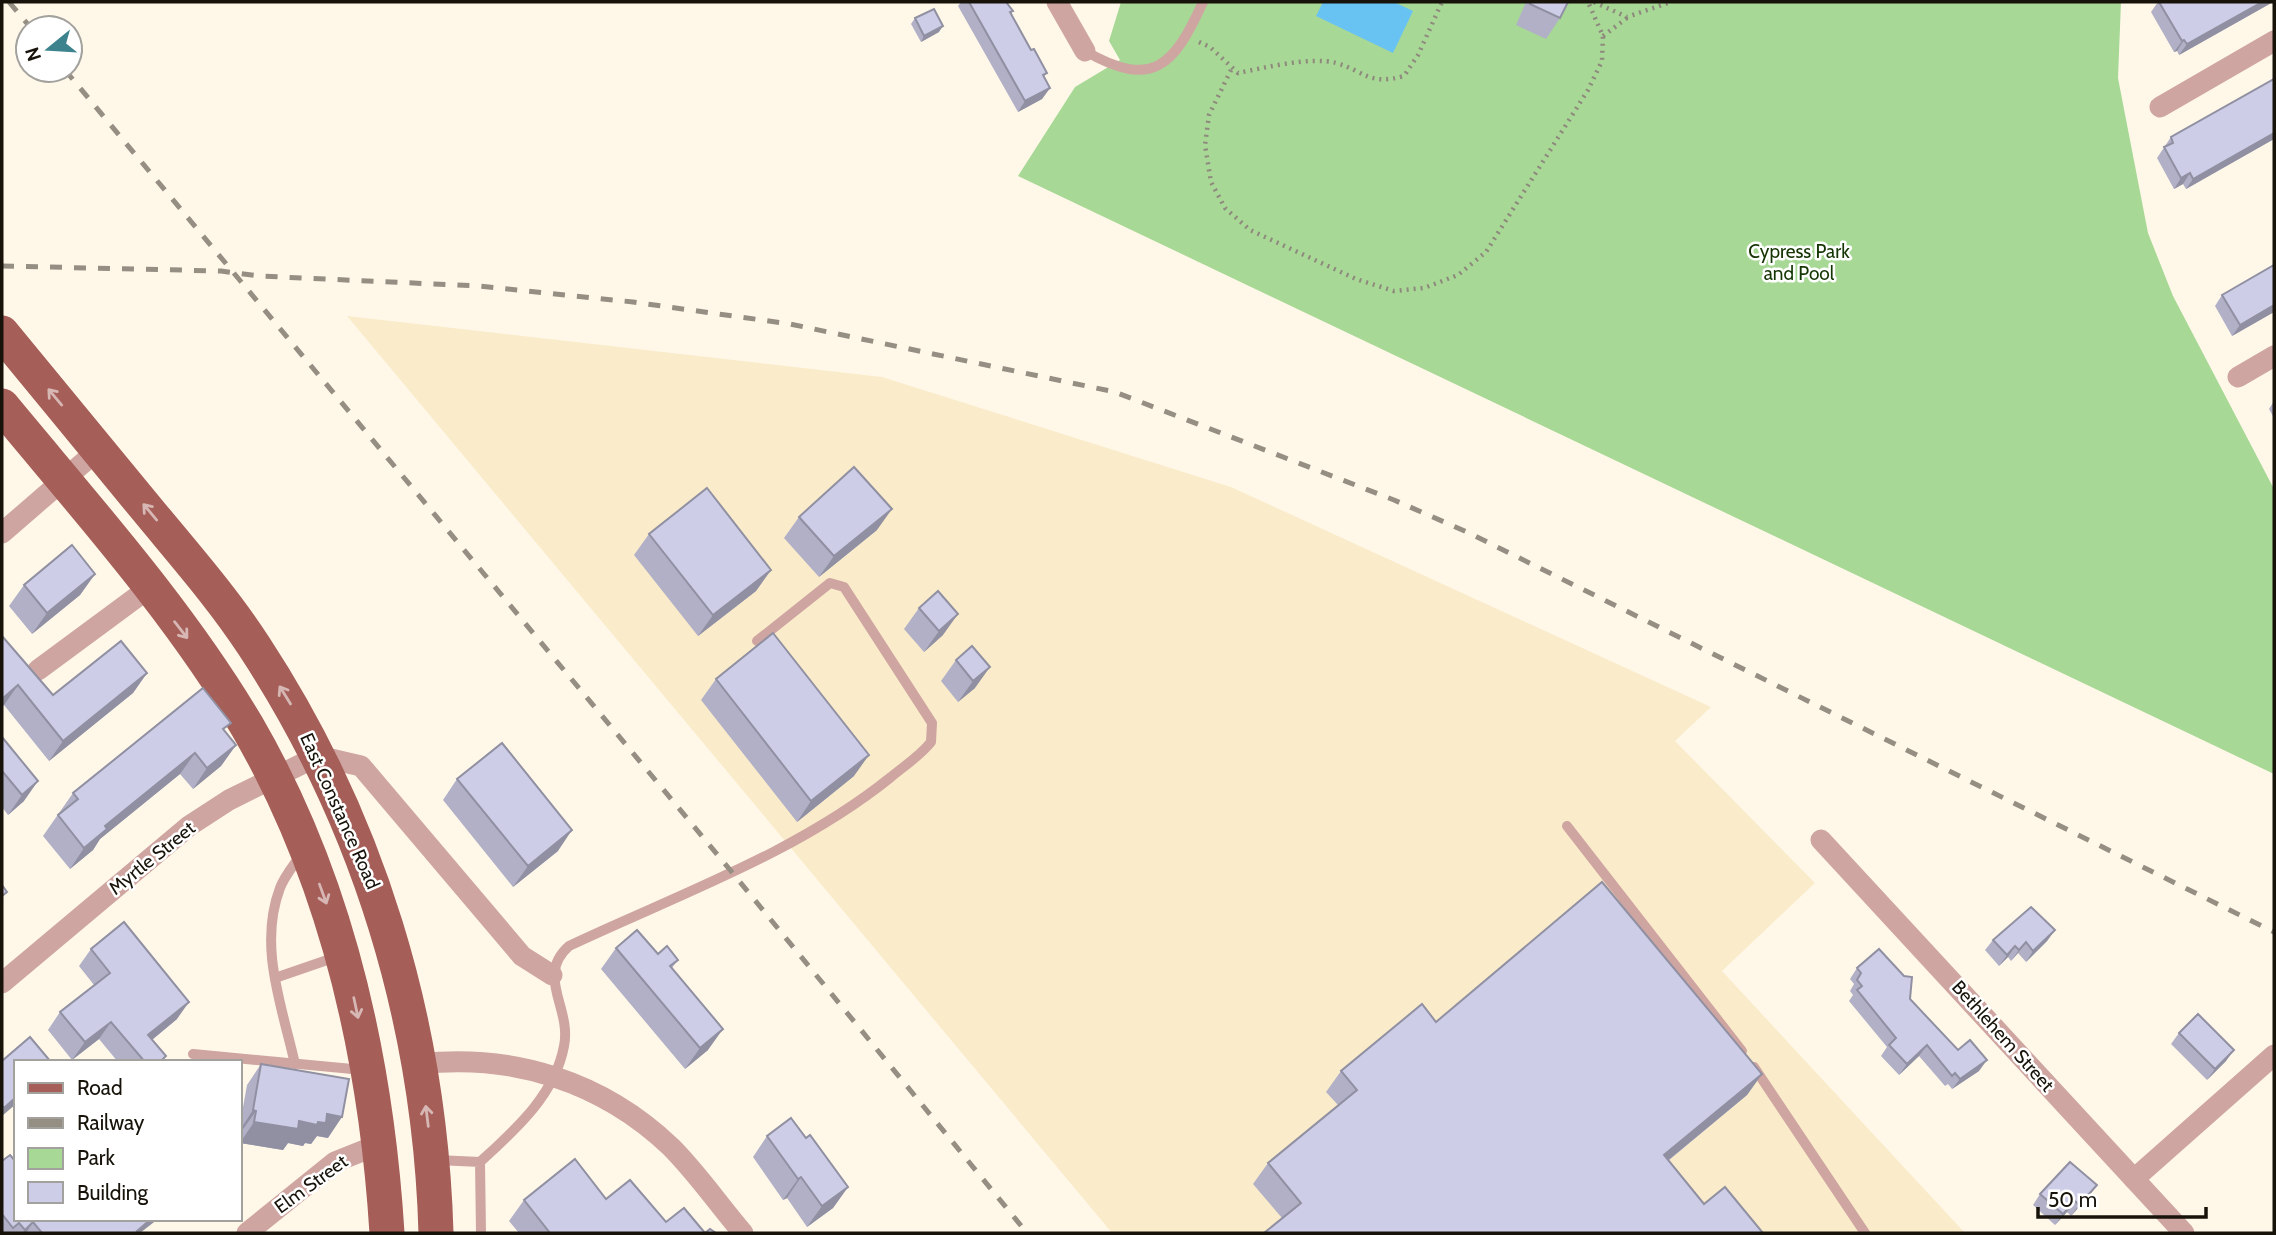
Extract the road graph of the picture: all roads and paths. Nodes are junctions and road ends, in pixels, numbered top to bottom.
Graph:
1 (1057, 2) edge
2 (1203, 2) edge
3 (1441, 2) edge
4 (1588, 2) edge
5 (1594, 2) edge
6 (1671, 2) edge
7 (1627, 18) junction
8 (1185, 36) junction
9 (1603, 36) junction
10 (2274, 41) edge
11 (1085, 51) joint
12 (1231, 70) junction
13 (2160, 107) dead end
14 (2, 333) edge
15 (2274, 356) edge
16 (2238, 377) dead end
17 (2, 406) edge
18 (98, 450) junction
19 (63, 480) junction
20 (2, 533) edge
21 (149, 588) junction
22 (757, 641) dead end
23 (37, 670) dead end
24 (318, 755) junction
25 (273, 777) junction
26 (1567, 826) dead end
27 (1821, 840) dead end
28 (306, 847) junction
29 (342, 955) junction
30 (552, 975) junction
31 (275, 978) junction
32 (2, 983) edge
33 (193, 1054) dead end
34 (2274, 1055) edge
35 (295, 1064) junction
36 (419, 1064) junction
37 (369, 1070) junction
38 (553, 1075) junction
39 (380, 1144) junction
40 (431, 1160) junction
41 (480, 1162) junction
42 (2134, 1179) junction
43 (247, 1233) edge
44 (387, 1233) edge
45 (436, 1233) edge
46 (481, 1233) edge
47 (743, 1233) edge
48 (1865, 1233) edge
49 (2184, 1233) edge

1 - 11 street
2 - 8 lane
3 - 12 path
4 - 9 path
5 - 7 path
6 - 7 path
7 - 9 path
8 - 11 lane
8 - 12 path
9 - 12 path
10 - 13 street
18 -> 14 main road, East Constance Road
15 - 16 street
17 - 19 main road
18 - 19 street
24 -> 18 main road, East Constance Road
19 - 20 street
19 - 21 main road
21 - 23 street
21 -> 25 main road
22 - 30 lane
24 - 25 street, Myrtle Street
24 - 30 street
24 - 36 main road, East Constance Road
25 - 28 main road
25 - 32 street, Myrtle Street
26 - 48 lane
27 - 42 street, Bethlehem Street
28 -> 29 main road
28 - 31 lane
29 - 31 lane
29 -> 37 main road
30 - 38 lane
31 - 35 lane
33 - 35 lane
34 - 42 street
35 - 37 lane
36 - 38 street
40 -> 36 main road, East Constance Road
37 - 39 main road
38 - 41 lane
38 - 47 street
39 - 43 street, Elm Street
39 - 44 main road
40 - 41 lane
40 - 45 main road, East Constance Road
41 - 46 lane
42 - 49 street, Bethlehem Street

